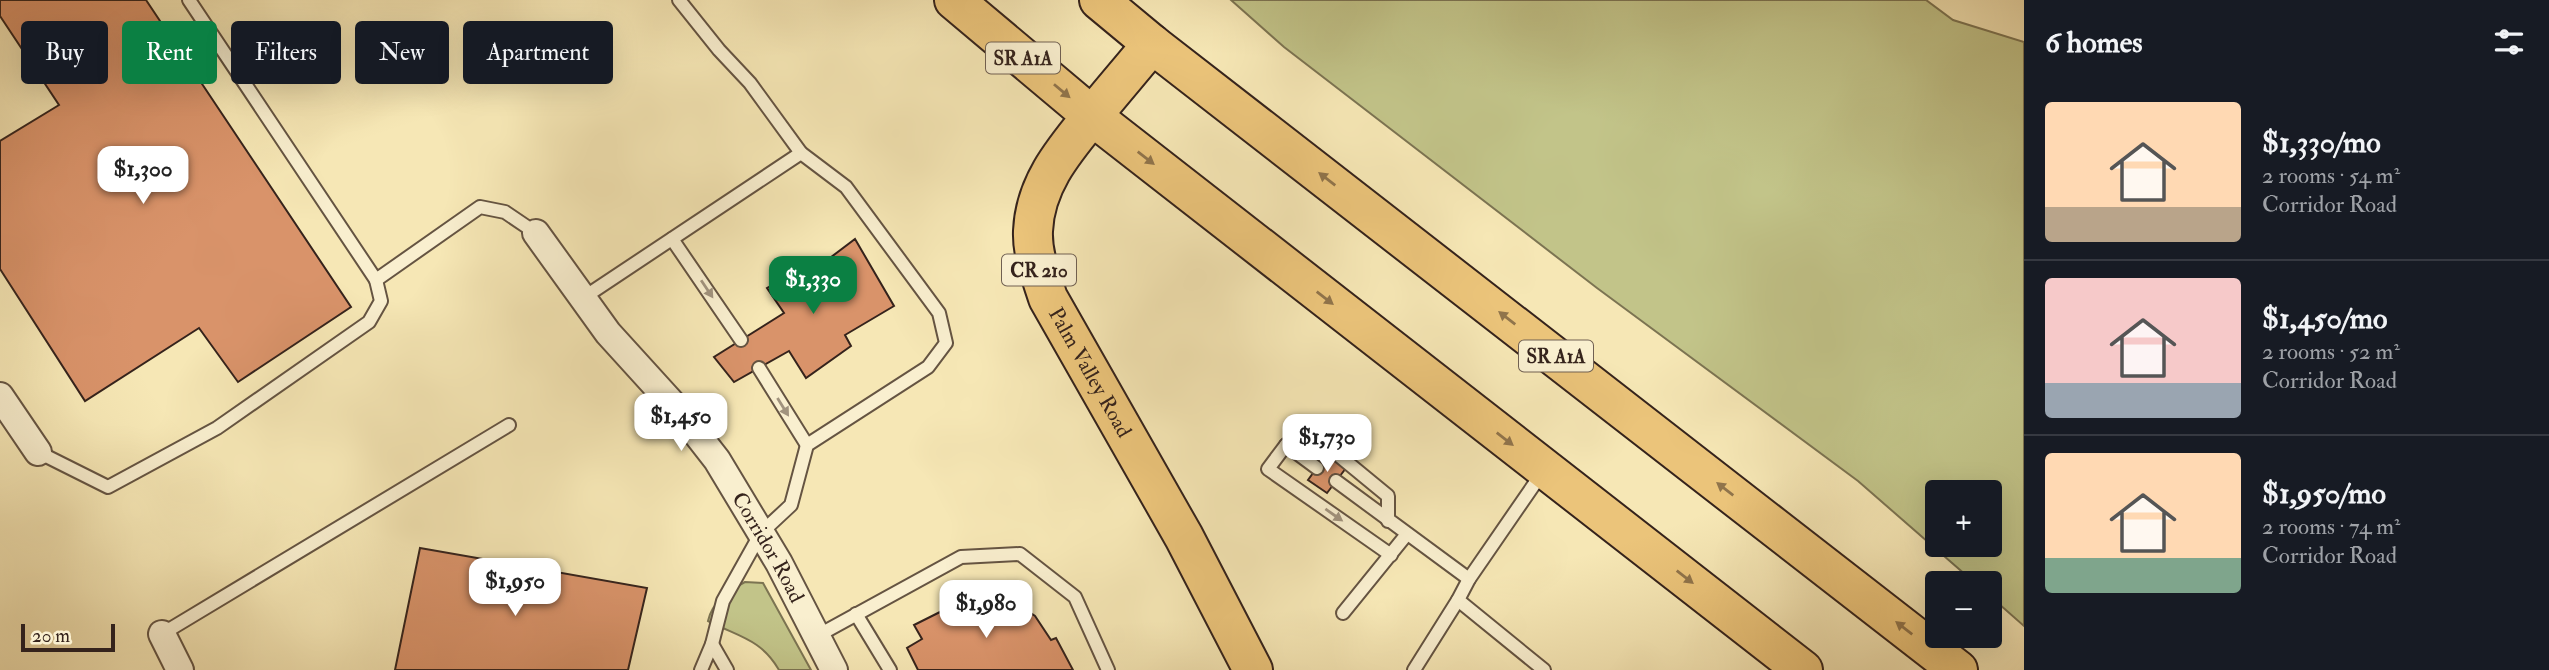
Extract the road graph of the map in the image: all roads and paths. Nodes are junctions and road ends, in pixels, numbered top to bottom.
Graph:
1 (189, 0) edge
2 (679, 0) edge
3 (954, 0) edge
4 (1099, 0) edge
5 (1152, 44) junction
6 (1092, 116) junction
7 (801, 153) junction
8 (536, 233) joint
9 (672, 239) junction
10 (376, 280) junction
11 (583, 299) junction
12 (741, 340) dead end
13 (759, 368) dead end
14 (0, 396) edge
15 (509, 425) dead end
16 (807, 445) junction
17 (1286, 445) junction
18 (38, 452) joint
19 (1317, 468) dead end
20 (1545, 470) junction
21 (1336, 481) dead end
22 (1388, 521) junction
23 (761, 533) junction
24 (1407, 534) junction
25 (1391, 555) junction
26 (1469, 579) junction
27 (1458, 600) junction
28 (1343, 613) dead end
29 (856, 614) junction
30 (162, 634) joint
31 (817, 636) junction
32 (712, 644) junction
33 (180, 670) edge
34 (701, 670) edge
35 (727, 670) edge
36 (834, 670) edge
37 (890, 670) edge
38 (1108, 670) edge
39 (1253, 670) edge
40 (1414, 670) edge
41 (1544, 670) edge
42 (1803, 670) edge
43 (1958, 670) edge

1 - 10 lane
2 - 7 lane
3 -> 6 main road, SR A1A
4 - 5 main road, SR A1A
5 - 6 main road, Palm Valley Road / CR 210
43 -> 5 main road, SR A1A
6 -> 20 main road, SR A1A
6 - 39 main road, Palm Valley Road / CR 210
7 - 9 lane
7 - 16 lane
8 - 10 lane
8 - 11 street, Corridor Road
9 - 11 lane
9 -> 12 lane
10 - 18 lane
11 - 23 street, Corridor Road
13 -> 16 lane
14 - 18 street
15 - 30 lane
16 - 23 lane
17 - 19 lane
17 - 22 lane
17 -> 25 lane
20 - 26 lane
20 -> 42 main road, SR A1A
21 - 22 lane
22 - 24 lane
23 - 31 street, Corridor Road
23 - 32 lane
24 - 25 lane
24 - 26 lane
25 - 28 lane
26 - 27 lane
27 - 40 lane
27 - 41 lane
29 - 31 lane
29 - 37 lane
29 - 38 lane
30 - 33 street
31 - 36 street, Corridor Road
32 - 34 lane
32 - 35 lane

